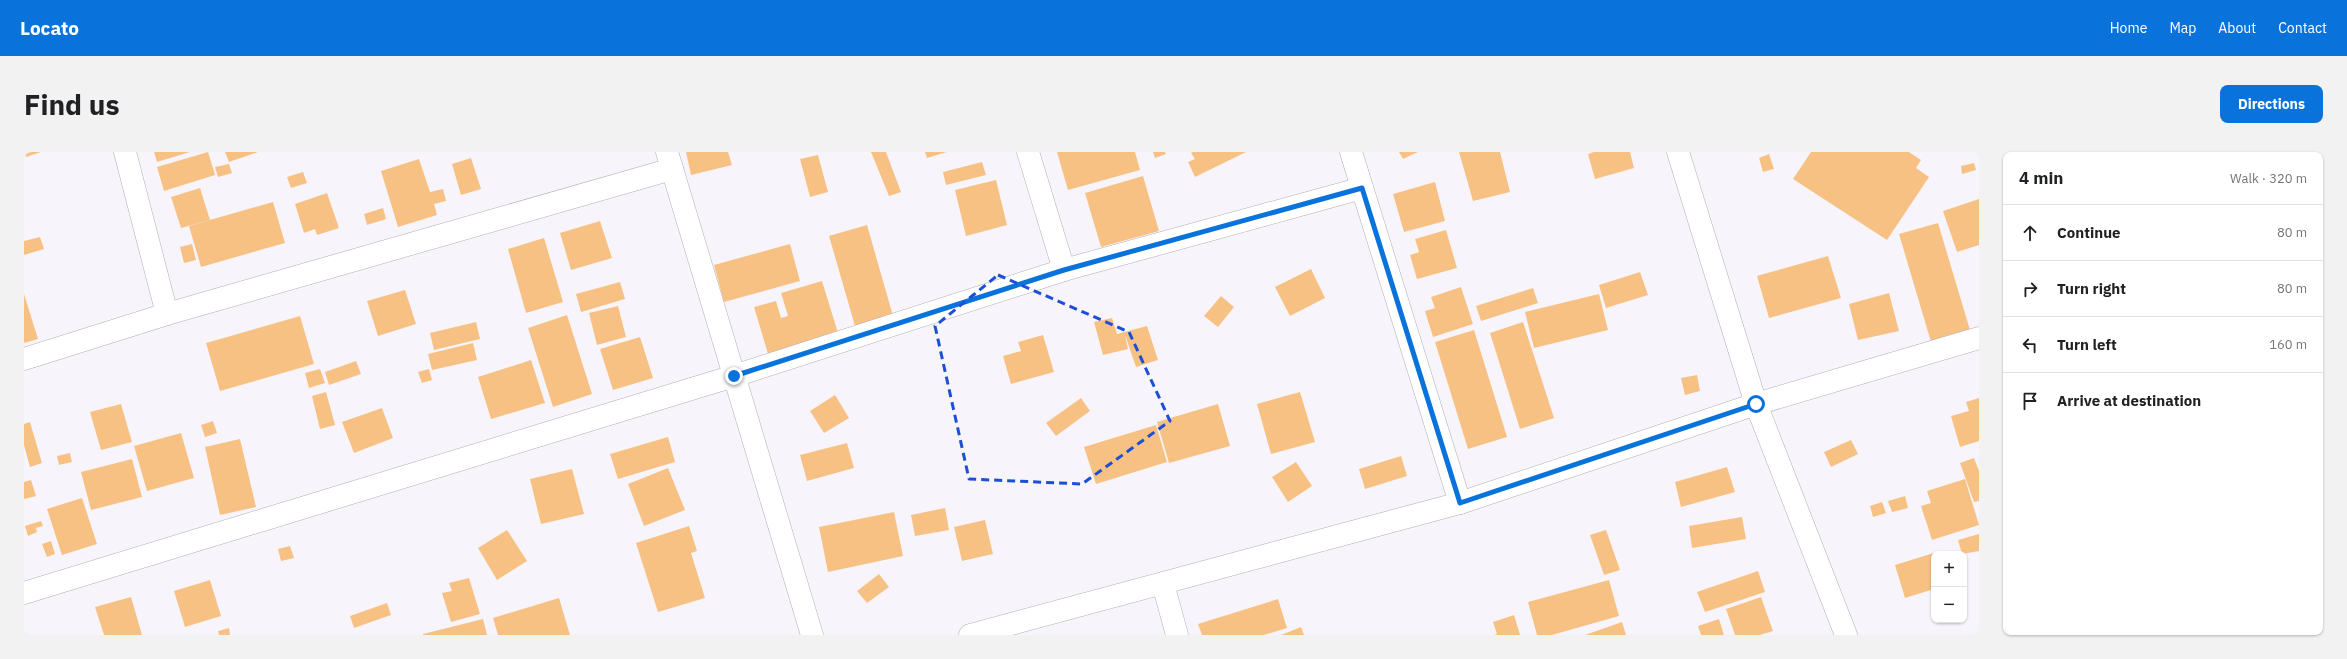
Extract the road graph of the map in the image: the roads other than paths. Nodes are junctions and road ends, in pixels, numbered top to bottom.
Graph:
1 (125, 152) edge
2 (1028, 152) edge
3 (1351, 152) edge
4 (1678, 152) edge
5 (669, 161) edge
6 (1362, 188) junction
7 (1064, 270) junction
8 (167, 314) junction
9 (1979, 338) edge
10 (24, 360) edge
11 (734, 376) junction
12 (1756, 404) junction
13 (1460, 503) junction
14 (1163, 584) junction
15 (24, 593) edge
16 (812, 635) edge
17 (970, 635) edge
18 (1177, 635) edge
19 (1846, 635) edge

1 - 8 street
2 - 7 street
3 - 6 street
4 - 12 street
5 - 8 street
5 - 11 street
6 - 7 street
6 - 13 street
7 - 11 street
8 - 10 street
9 - 12 street
11 - 15 street
11 - 16 street
12 - 13 street
12 - 19 street
13 - 14 street
14 - 17 street
14 - 18 street

